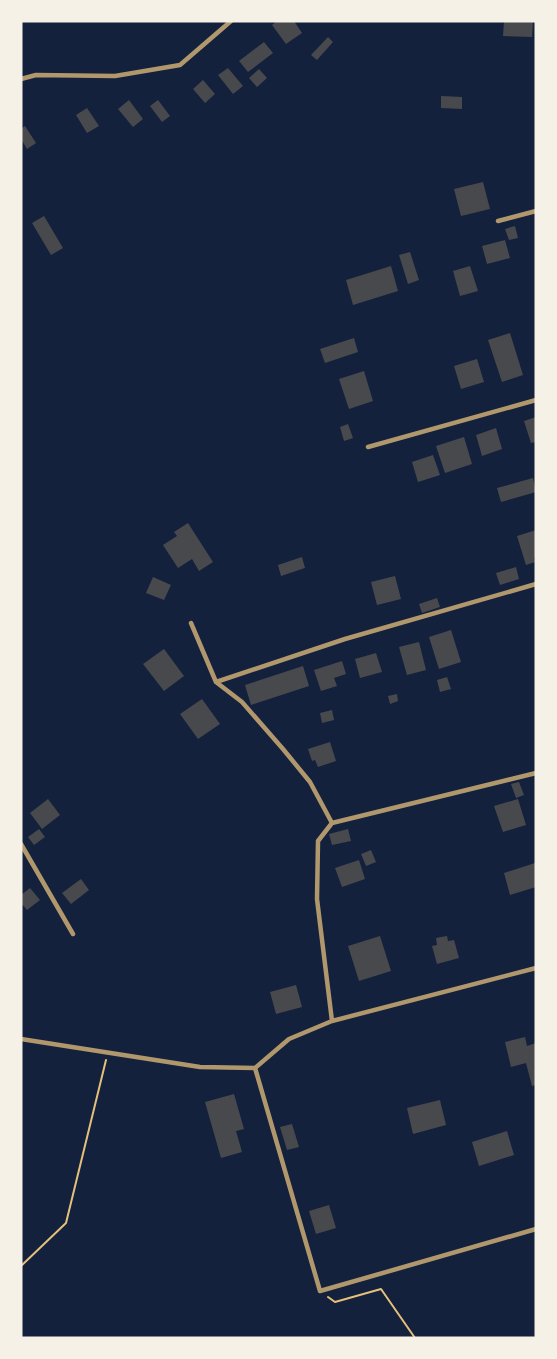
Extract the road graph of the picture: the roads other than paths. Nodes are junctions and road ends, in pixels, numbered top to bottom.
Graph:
1 (231, 21) edge
2 (21, 79) edge
3 (536, 211) edge
4 (498, 221) dead end
5 (536, 400) edge
6 (368, 447) dead end
7 (536, 584) edge
8 (191, 624) dead end
9 (216, 682) junction
10 (536, 773) edge
11 (332, 823) junction
12 (21, 844) edge
13 (73, 934) dead end
14 (536, 968) edge
15 (332, 1021) junction
16 (21, 1039) edge
17 (255, 1068) junction
18 (536, 1229) edge

1 - 2 street
3 - 4 street
5 - 6 street
7 - 9 street
8 - 9 street
9 - 11 street
10 - 11 street
11 - 15 street
12 - 13 street
14 - 15 street
15 - 17 street
16 - 17 street
17 - 18 street

